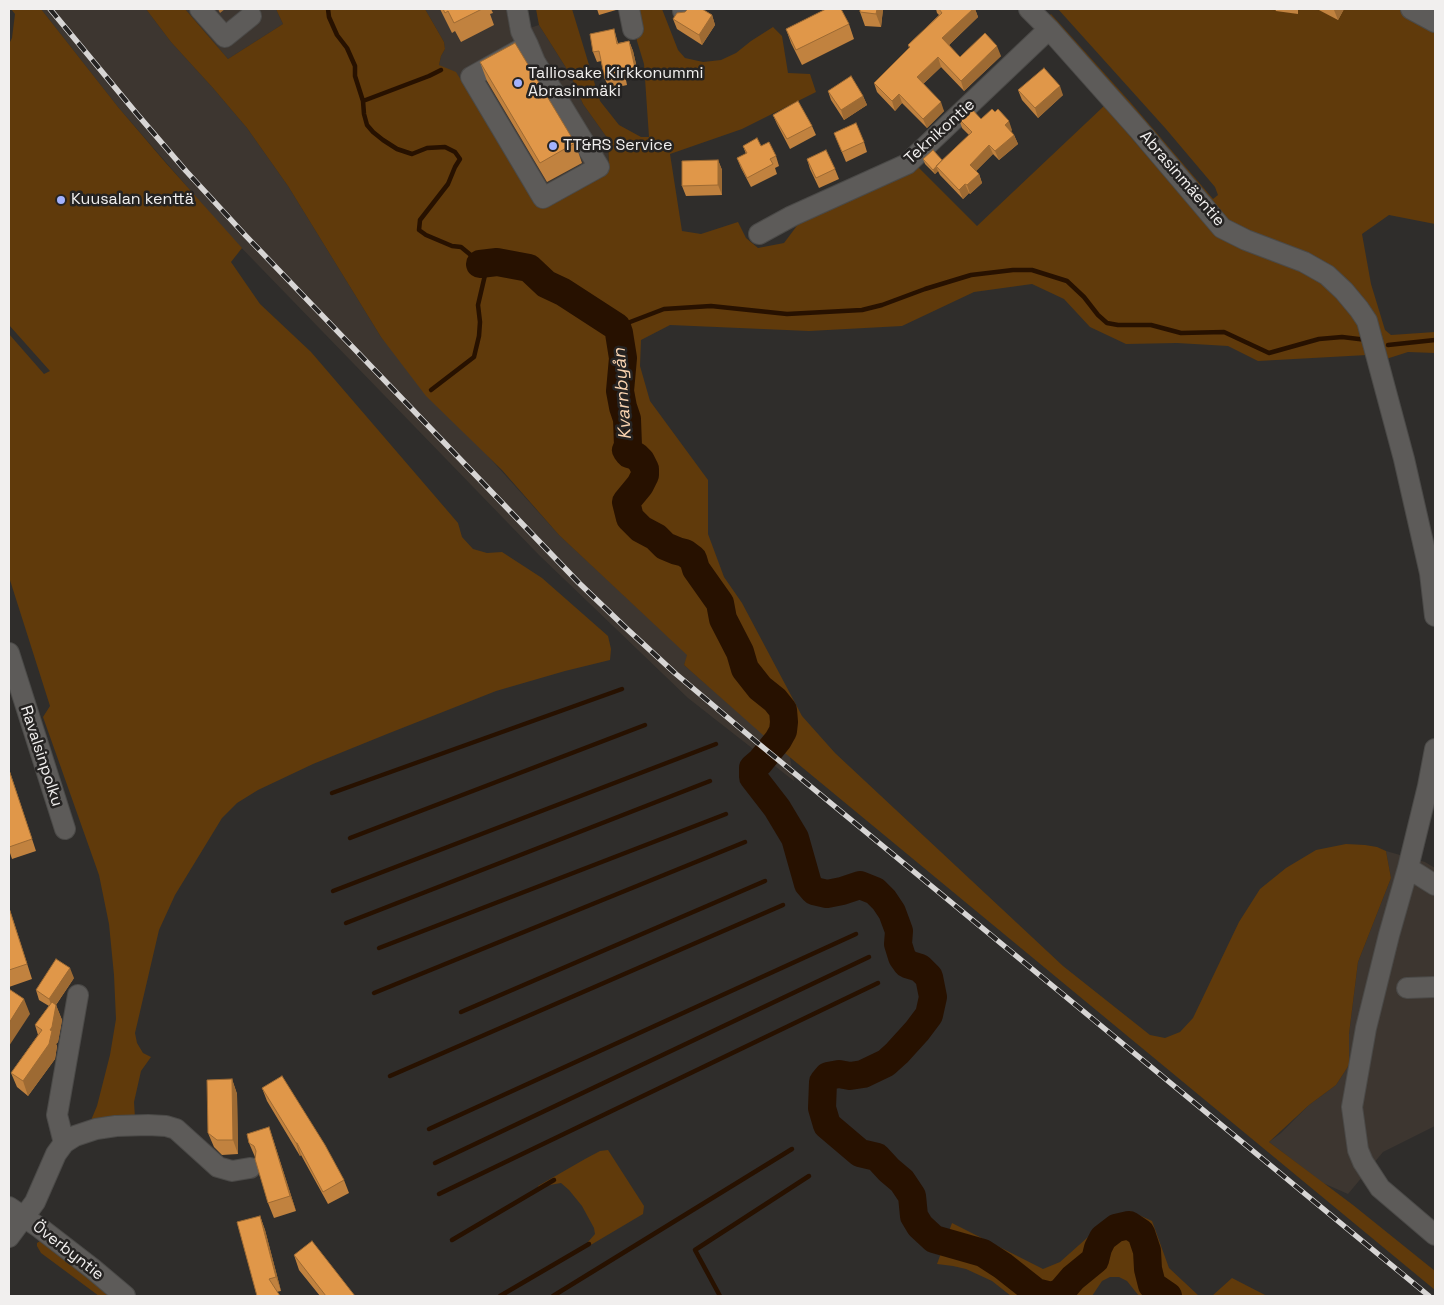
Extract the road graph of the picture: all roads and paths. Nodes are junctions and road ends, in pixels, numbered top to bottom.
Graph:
1 (200, 9) edge
2 (517, 9) edge
3 (629, 9) edge
4 (1029, 9) edge
5 (1412, 9) edge
6 (251, 16) dead end
7 (1435, 22) edge
8 (633, 29) dead end
9 (1049, 29) junction
10 (524, 38) junction
11 (758, 234) dead end
12 (1435, 616) edge
13 (9, 653) edge
14 (15, 694) edge
15 (1435, 749) edge
16 (65, 829) dead end
17 (1408, 868) junction
18 (1435, 885) edge
19 (1407, 988) dead end
20 (1435, 988) edge
21 (78, 995) dead end
22 (64, 1143) junction
23 (250, 1168) dead end
24 (16, 1212) edge
25 (1435, 1235) edge
26 (9, 1237) edge
27 (125, 1296) edge

1 - 6 street
2 - 10 street
3 - 8 street
4 - 9 street, Abrasinmäentie
5 - 7 street
9 - 11 street, Teknikontie
9 - 12 street, Abrasinmäentie
10 - 10 street
13 - 14 street, Ravalsinpolku
14 - 16 street, Ravalsinpolku
15 - 17 street
17 - 18 street
17 - 25 street
19 - 20 street
21 - 22 street
22 - 23 street
22 - 24 street
24 - 26 street
24 - 27 street, Överbyntie

